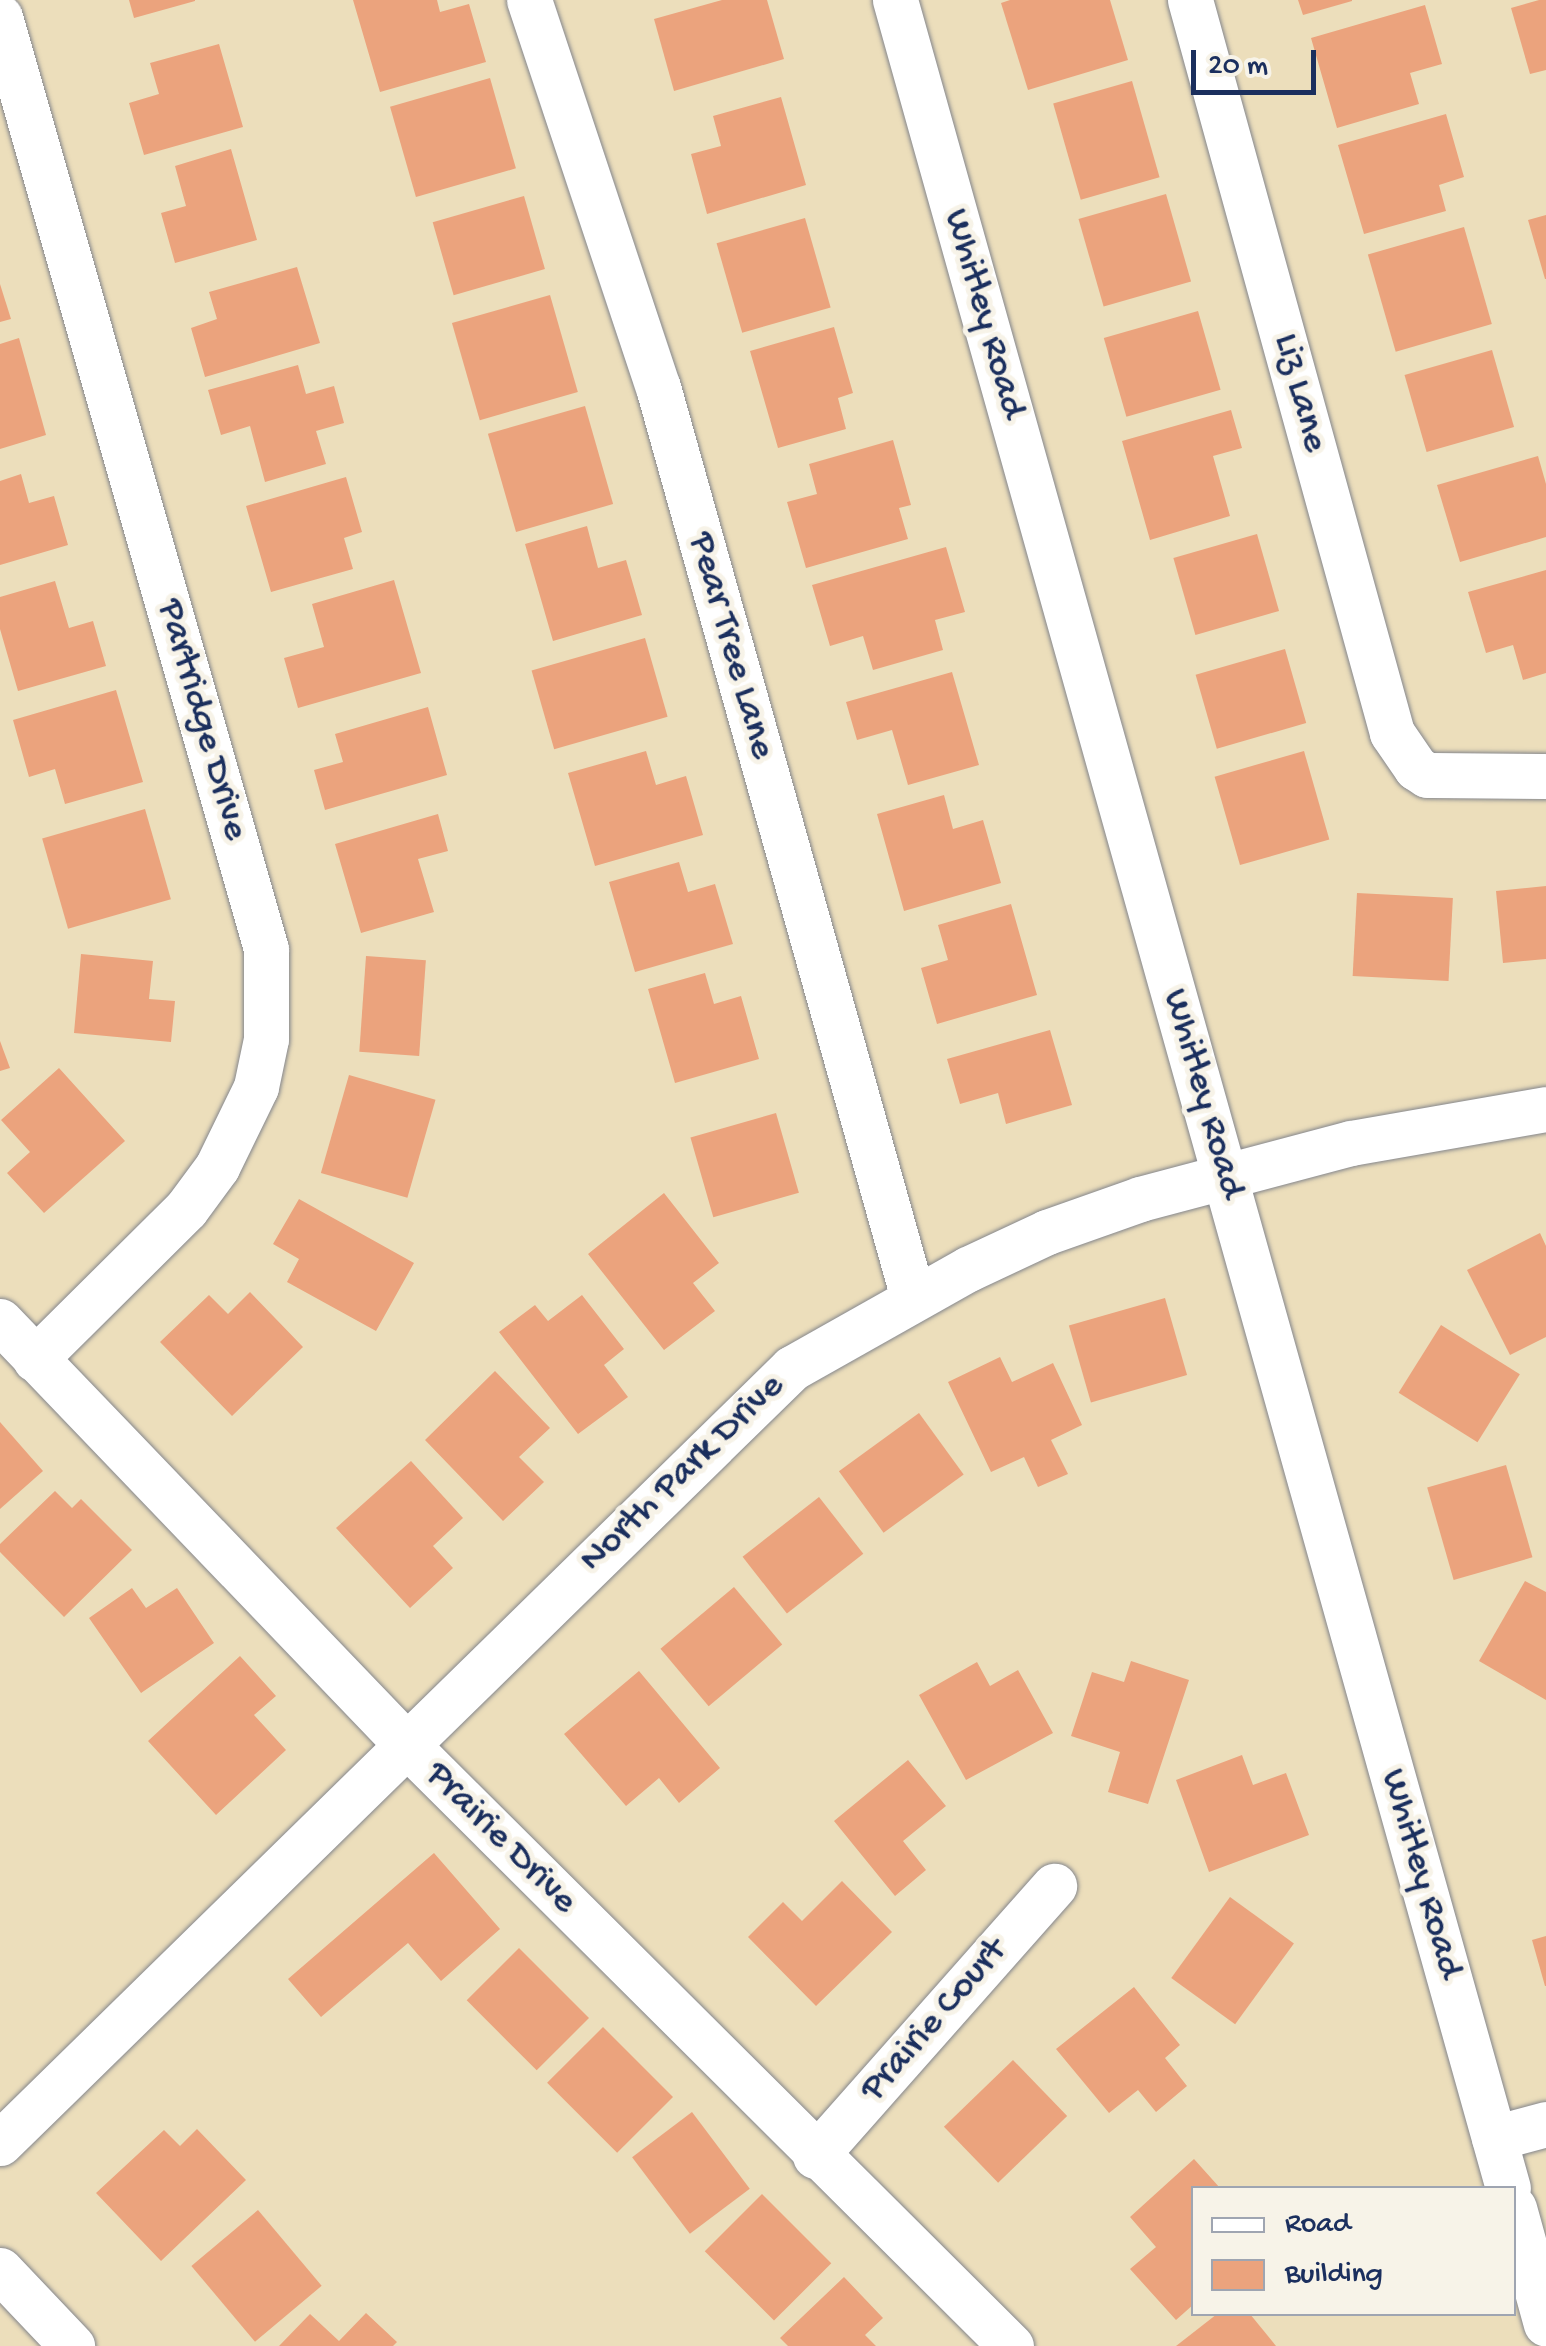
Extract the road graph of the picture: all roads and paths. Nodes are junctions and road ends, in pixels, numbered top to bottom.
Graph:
1 (529, 0) edge
2 (895, 0) edge
3 (1190, 0) edge
4 (0, 17) edge
5 (1546, 776) edge
6 (1546, 1109) edge
7 (1224, 1177) junction
8 (913, 1298) junction
9 (0, 1321) edge
10 (35, 1359) junction
11 (405, 1743) junction
12 (1054, 1886) dead end
13 (1546, 2124) edge
14 (1494, 2138) junction
15 (0, 2143) edge
16 (816, 2156) junction
17 (1507, 2186) edge
18 (1516, 2215) edge
19 (0, 2270) edge
20 (1546, 2324) edge
21 (72, 2346) edge
22 (1011, 2346) edge

1 - 8 street, Pear Tree Lane
2 - 7 street, Whitley Road
3 - 5 street, Liz Lane
4 - 10 street, Partridge Drive
6 - 7 street, North Park Drive
7 - 8 street, North Park Drive
7 - 14 street, Whitley Road
8 - 11 street, North Park Drive
9 - 10 street, Prairie Drive
10 - 11 street, Prairie Drive
11 - 15 street, North Park Drive
11 - 16 street, Prairie Drive
12 - 16 street, Prairie Court
13 - 14 street
14 - 17 street, Whitley Road
16 - 22 street, Prairie Drive
18 - 20 street
19 - 21 street

